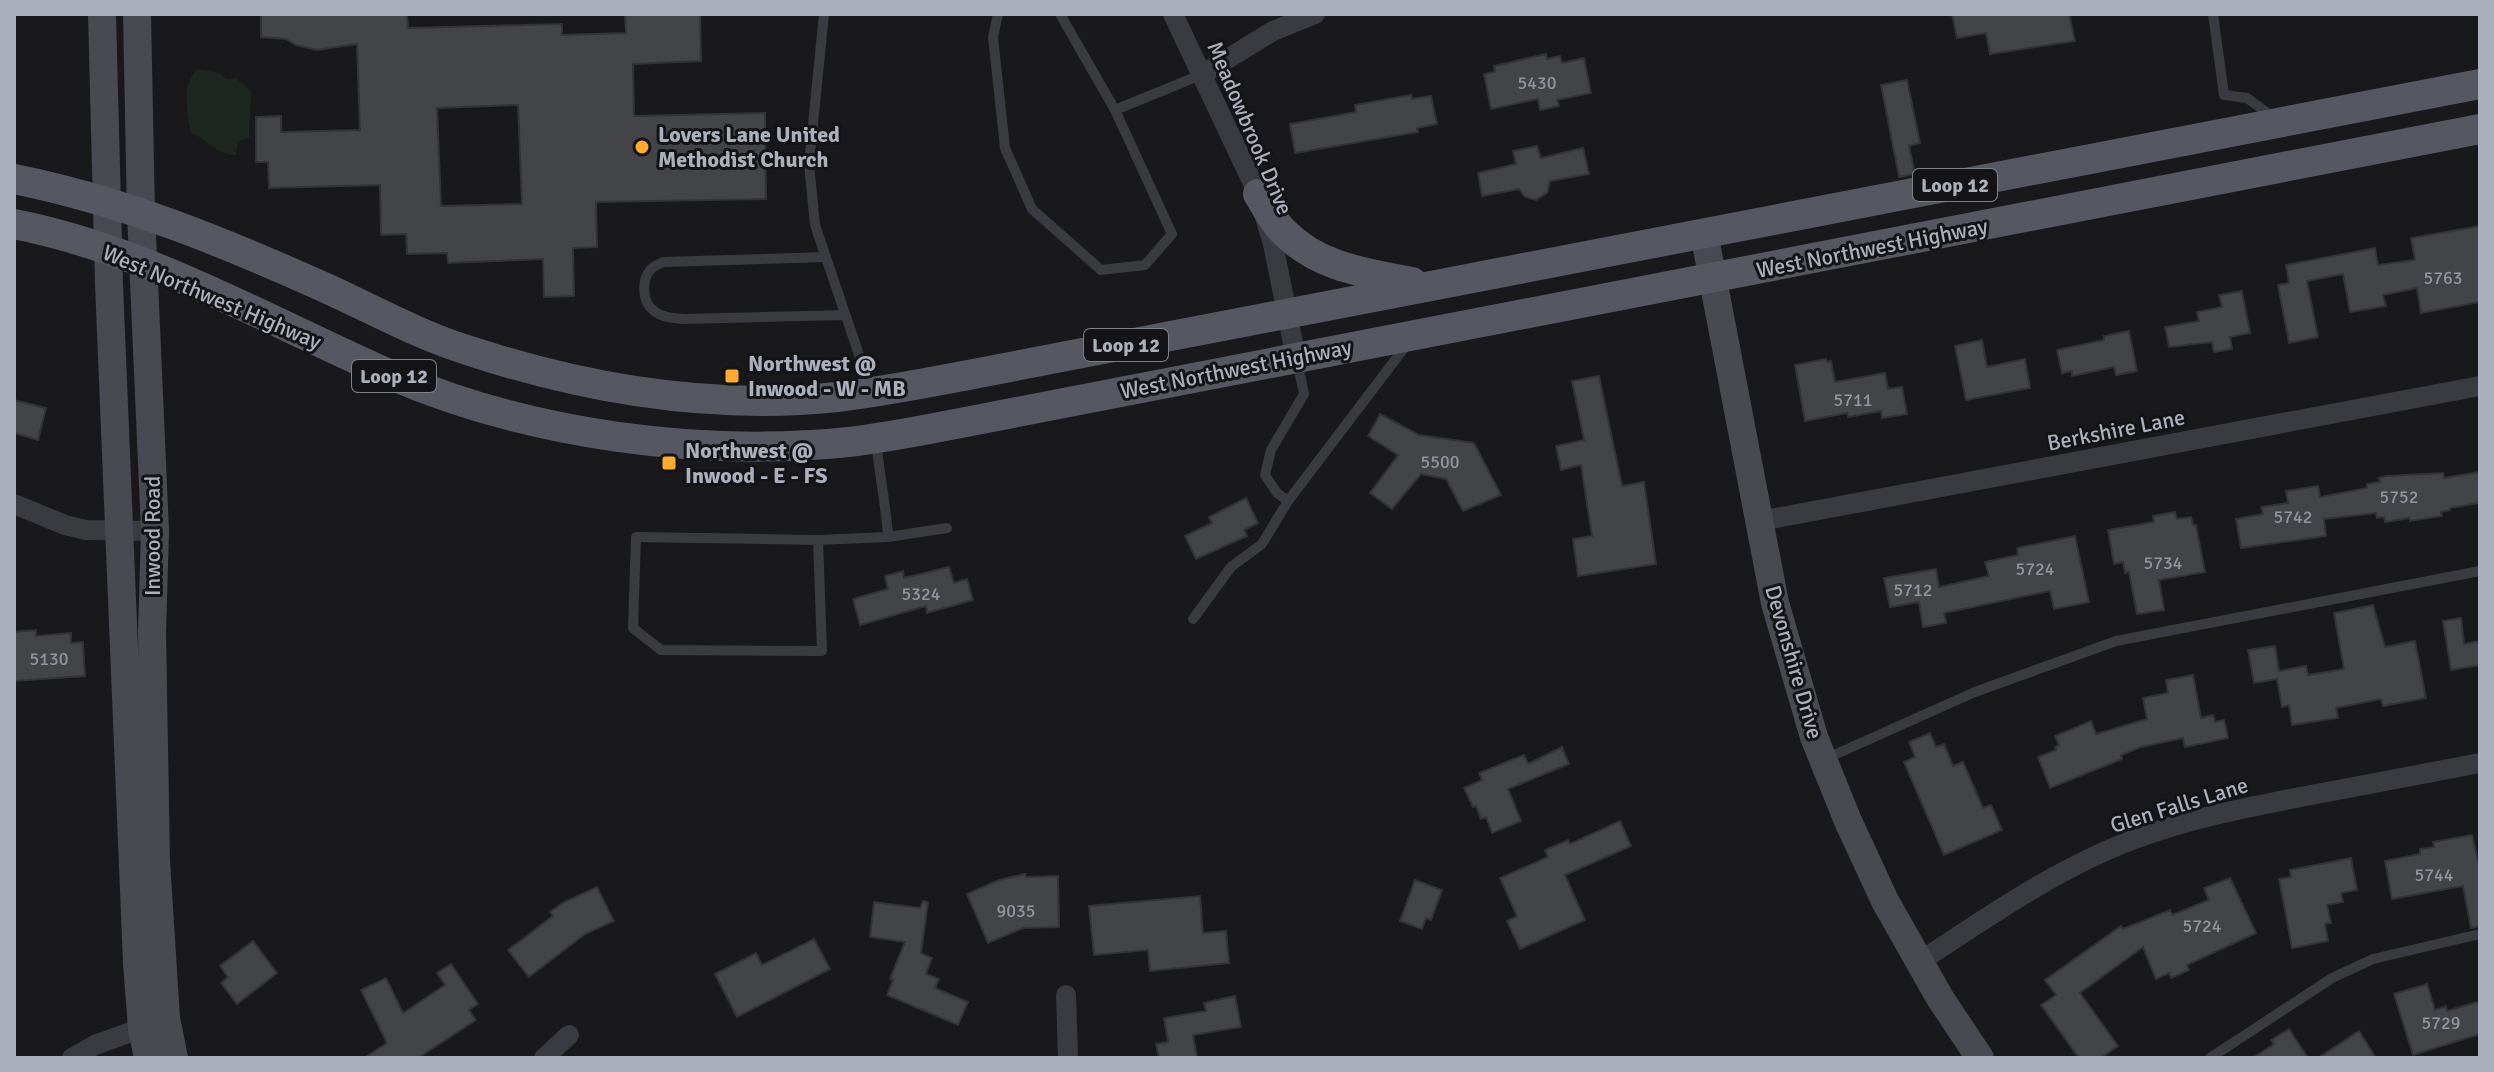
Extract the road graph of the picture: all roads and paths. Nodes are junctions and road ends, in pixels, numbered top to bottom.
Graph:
1 (102, 14) edge
2 (137, 14) edge
3 (824, 14) edge
4 (998, 14) edge
5 (1060, 14) edge
6 (1173, 14) edge
7 (1315, 14) edge
8 (2213, 14) edge
9 (1203, 74) junction
10 (2480, 84) edge
11 (1115, 110) junction
12 (2281, 123) junction
13 (2480, 129) edge
14 (14, 179) edge
15 (1258, 194) junction
16 (108, 203) junction
17 (141, 213) junction
18 (14, 224) edge
19 (1704, 233) junction
20 (109, 251) junction
21 (826, 257) junction
22 (143, 262) junction
23 (1714, 279) junction
24 (1429, 286) junction
25 (1289, 313) junction
26 (845, 315) junction
27 (1415, 335) junction
28 (1296, 358) junction
29 (2480, 386) edge
30 (872, 392) junction
31 (876, 438) junction
32 (1288, 501) junction
33 (14, 504) edge
34 (1760, 521) junction
35 (947, 528) dead end
36 (155, 531) junction
37 (120, 532) junction
38 (888, 537) junction
39 (818, 540) junction
40 (2480, 571) edge
41 (1193, 619) dead end
42 (1823, 760) junction
43 (2480, 763) edge
44 (2480, 934) edge
45 (1919, 962) junction
46 (1066, 995) dead end
47 (154, 1023) junction
48 (569, 1035) dead end
49 (72, 1058) edge
50 (148, 1058) edge
51 (174, 1058) edge
52 (544, 1058) edge
53 (1068, 1058) edge
54 (1980, 1058) edge
55 (2210, 1058) edge

1 - 16 main road, Inwood Road
2 - 17 main road, Inwood Road
3 - 21 lane
4 - 11 lane
5 - 11 lane
6 - 9 street, Meadowbrook Drive
7 - 9 street
8 - 12 lane
9 - 11 lane
9 - 15 street, Meadowbrook Drive
10 - 12 main road, West Northwest Highway / Loop 12
12 - 19 main road, West Northwest Highway / Loop 12
13 - 23 main road, West Northwest Highway / Loop 12
14 - 16 main road, West Northwest Highway / Loop 12
15 - 24 main road
15 - 25 street, Meadowbrook Drive
16 - 17 main road, West Northwest Highway / Loop 12
16 - 20 main road, Inwood Road
17 - 22 main road, Inwood Road
17 - 30 main road, West Northwest Highway / Loop 12
18 - 20 main road, West Northwest Highway / Loop 12
19 - 23 main road, Devonshire Drive
19 - 24 main road, West Northwest Highway / Loop 12
20 - 22 main road, West Northwest Highway / Loop 12
20 - 37 main road, Inwood Road
21 - 26 lane
21 - 26 lane
22 - 31 main road, West Northwest Highway / Loop 12
22 - 36 main road, Inwood Road
23 - 27 main road, West Northwest Highway / Loop 12
23 - 34 main road, Devonshire Drive
24 - 25 main road, West Northwest Highway / Loop 12
25 - 28 street, Meadowbrook Drive
25 - 30 main road, West Northwest Highway / Loop 12
26 - 30 lane
27 - 28 main road, West Northwest Highway / Loop 12
27 - 32 lane
28 - 31 main road, West Northwest Highway / Loop 12
28 - 32 lane
29 - 34 street, Berkshire Lane
30 - 31 main road
31 - 38 lane
32 - 41 lane
33 - 37 street
34 - 42 main road, Devonshire Drive
35 - 38 lane
36 - 37 street
36 - 47 main road, Inwood Road
37 - 47 main road, Inwood Road
38 - 39 lane
39 - 39 lane
40 - 42 lane
42 - 45 main road, Devonshire Drive
43 - 45 street, Glen Falls Lane
44 - 55 lane
45 - 54 main road, Devonshire Drive
46 - 53 street
47 - 49 street
47 - 50 main road, Inwood Road
47 - 51 main road, Inwood Road
48 - 52 street

